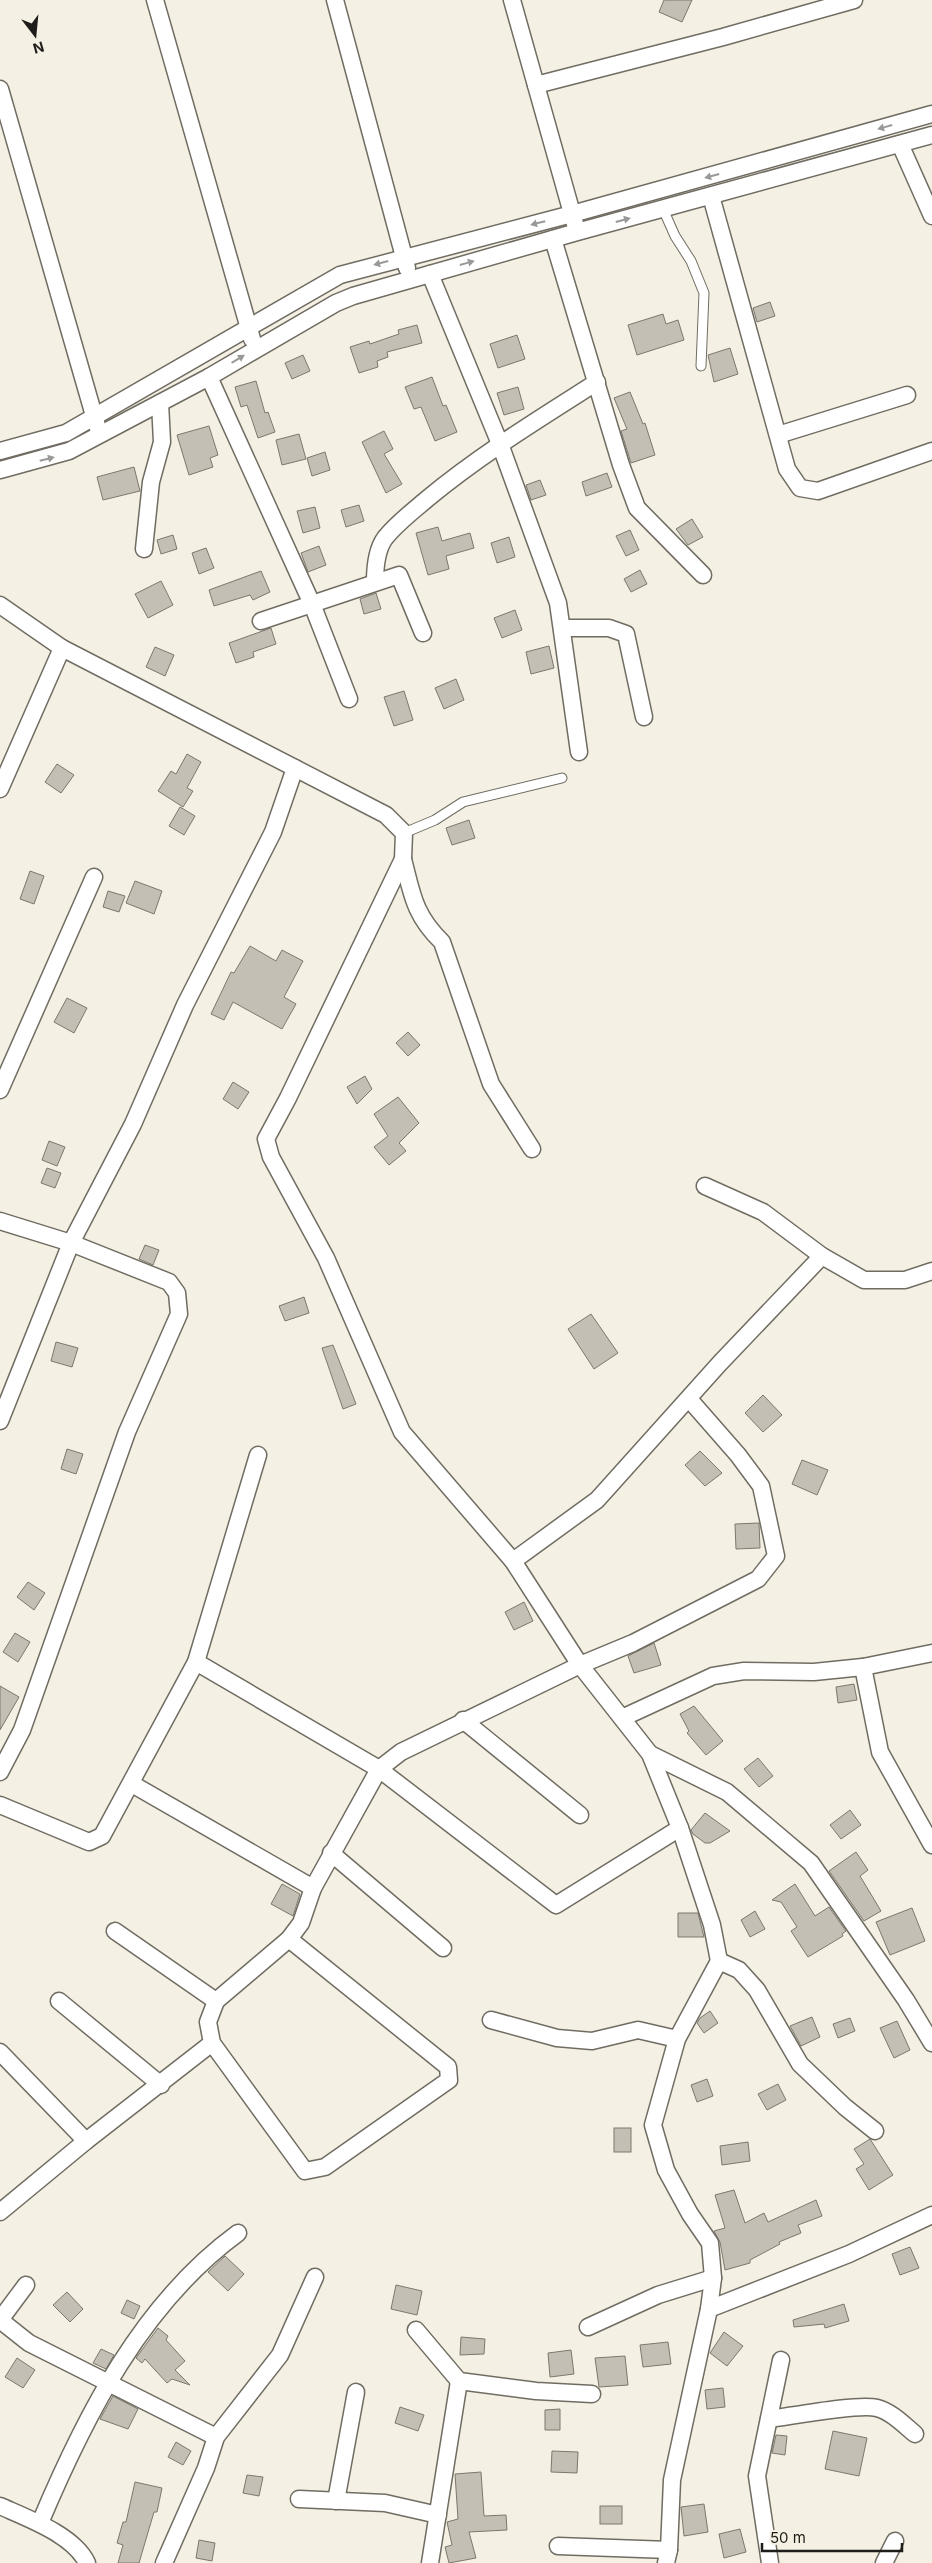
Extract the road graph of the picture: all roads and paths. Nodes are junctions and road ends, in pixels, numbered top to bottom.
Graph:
1 (154, 0) edge
2 (335, 0) edge
3 (512, 0) edge
4 (854, 0) edge
5 (536, 85) junction
6 (0, 89) edge
7 (932, 114) edge
8 (855, 135) junction
9 (932, 135) edge
10 (900, 144) junction
11 (862, 154) junction
12 (736, 169) junction
13 (741, 187) junction
14 (710, 196) junction
15 (663, 209) junction
16 (572, 214) junction
17 (932, 216) edge
18 (577, 232) junction
19 (552, 239) junction
20 (404, 257) junction
21 (430, 274) junction
22 (410, 280) junction
23 (249, 329) junction
24 (255, 348) junction
25 (701, 366) dead end
26 (209, 376) junction
27 (597, 382) junction
28 (907, 394) dead end
29 (160, 403) junction
30 (94, 418) junction
31 (778, 434) junction
32 (99, 435) junction
33 (500, 444) junction
34 (0, 451) edge
35 (932, 451) edge
36 (0, 470) edge
37 (144, 548) dead end
38 (703, 574) dead end
39 (376, 582) junction
40 (312, 604) junction
41 (0, 605) edge
42 (261, 622) dead end
43 (562, 628) junction
44 (423, 633) dead end
45 (62, 648) junction
46 (349, 699) dead end
47 (644, 716) dead end
48 (579, 752) dead end
49 (295, 768) junction
50 (562, 778) dead end
51 (0, 790) edge
52 (404, 833) junction
53 (403, 859) junction
54 (94, 877) dead end
55 (0, 1090) edge
56 (532, 1149) dead end
57 (705, 1186) dead end
58 (0, 1221) edge
59 (71, 1243) junction
60 (822, 1256) junction
61 (932, 1271) edge
62 (688, 1399) junction
63 (0, 1421) edge
64 (258, 1455) dead end
65 (513, 1561) junction
66 (932, 1653) edge
67 (196, 1662) junction
68 (580, 1665) junction
69 (863, 1667) junction
70 (622, 1718) junction
71 (463, 1720) junction
72 (650, 1754) junction
73 (379, 1769) junction
74 (0, 1772) edge
75 (132, 1784) junction
76 (0, 1805) edge
77 (580, 1815) dead end
78 (680, 1828) junction
79 (932, 1845) edge
80 (331, 1853) junction
81 (313, 1888) junction
82 (116, 1931) dead end
83 (289, 1939) junction
84 (443, 1948) dead end
85 (719, 1961) junction
86 (59, 2001) dead end
87 (216, 2001) junction
88 (926, 2019) edge
89 (491, 2020) dead end
90 (677, 2039) junction
91 (932, 2042) edge
92 (212, 2043) junction
93 (0, 2052) edge
94 (161, 2085) junction
95 (875, 2131) dead end
96 (86, 2141) junction
97 (0, 2212) edge
98 (932, 2215) edge
99 (238, 2233) dead end
100 (315, 2277) dead end
101 (713, 2278) junction
102 (26, 2285) dead end
103 (709, 2309) junction
104 (0, 2320) edge
105 (588, 2327) dead end
106 (416, 2330) dead end
107 (781, 2360) dead end
108 (459, 2381) junction
109 (109, 2382) junction
110 (356, 2392) dead end
111 (592, 2394) dead end
112 (769, 2419) junction
113 (915, 2434) dead end
114 (216, 2437) junction
115 (299, 2498) dead end
116 (336, 2500) junction
117 (0, 2506) edge
118 (438, 2515) junction
119 (40, 2523) junction
120 (895, 2542) dead end
121 (558, 2546) dead end
122 (667, 2556) edge
123 (87, 2563) edge
124 (164, 2563) edge
125 (430, 2563) edge
126 (770, 2563) edge
127 (884, 2563) edge

1 - 23 street
2 - 20 street
3 - 5 street
4 - 5 street
5 - 16 street
6 - 30 street
7 -> 8 street
8 - 11 street
8 - 12 street
9 - 10 street
10 - 11 street
10 - 17 street
11 - 13 street
12 - 13 street
12 -> 16 street
13 - 14 street
14 - 15 street
14 - 31 street
18 -> 15 street
15 - 25 lane
16 - 18 street
16 -> 20 street
18 - 19 street
21 -> 19 street
19 - 27 street
20 - 22 street
20 -> 23 street
21 - 22 street
21 - 33 street
22 - 24 street
23 - 24 street
23 - 30 street
26 -> 24 street
26 - 29 street
26 - 40 street
27 - 33 street
27 - 38 street
28 - 31 street
29 - 32 street
29 - 37 street
30 - 32 street
30 - 34 street
31 - 35 street
36 -> 32 street
33 - 39 street
33 - 43 street
39 - 40 street
39 - 44 street
40 - 42 street
40 - 46 street
41 - 45 street
43 - 47 street
43 - 48 street
45 - 49 street
45 - 51 street
49 - 52 street
49 - 59 street
50 - 52 lane
52 - 53 street
53 - 56 street
53 - 65 street
54 - 55 street
57 - 60 street
58 - 59 street
59 - 63 street
59 - 74 street
60 - 61 street
60 - 62 street
62 - 65 street
62 - 68 street
64 - 67 street
65 - 68 street
66 - 69 street
67 - 73 street
67 - 75 street
68 - 70 street
68 - 71 street
69 - 70 street
69 - 79 street
70 - 72 street
71 - 73 street
71 - 77 street
72 - 78 street
72 - 88 street
73 - 78 street
73 - 80 street
75 - 76 street
75 - 81 street
78 - 85 street
80 - 81 street
80 - 84 street
81 - 83 street
82 - 87 street
83 - 87 street
83 - 92 street
85 - 90 street
85 - 95 street
86 - 94 street
87 - 92 street
88 - 91 street
89 - 90 street
90 - 101 street
92 - 94 street
93 - 96 street
94 - 96 street
96 - 97 street
98 - 103 street
99 - 109 street
100 - 114 street
101 - 103 street
101 - 105 street
102 - 104 street
103 - 122 street
104 - 109 street
106 - 108 street
107 - 112 street
108 - 111 street
108 - 118 street
109 - 114 street
109 - 119 street
110 - 116 street
112 - 113 street
112 - 126 street
114 - 124 street
115 - 116 street
116 - 118 street
117 - 119 street
118 - 125 street
119 - 123 street
120 - 127 street
121 - 122 street

